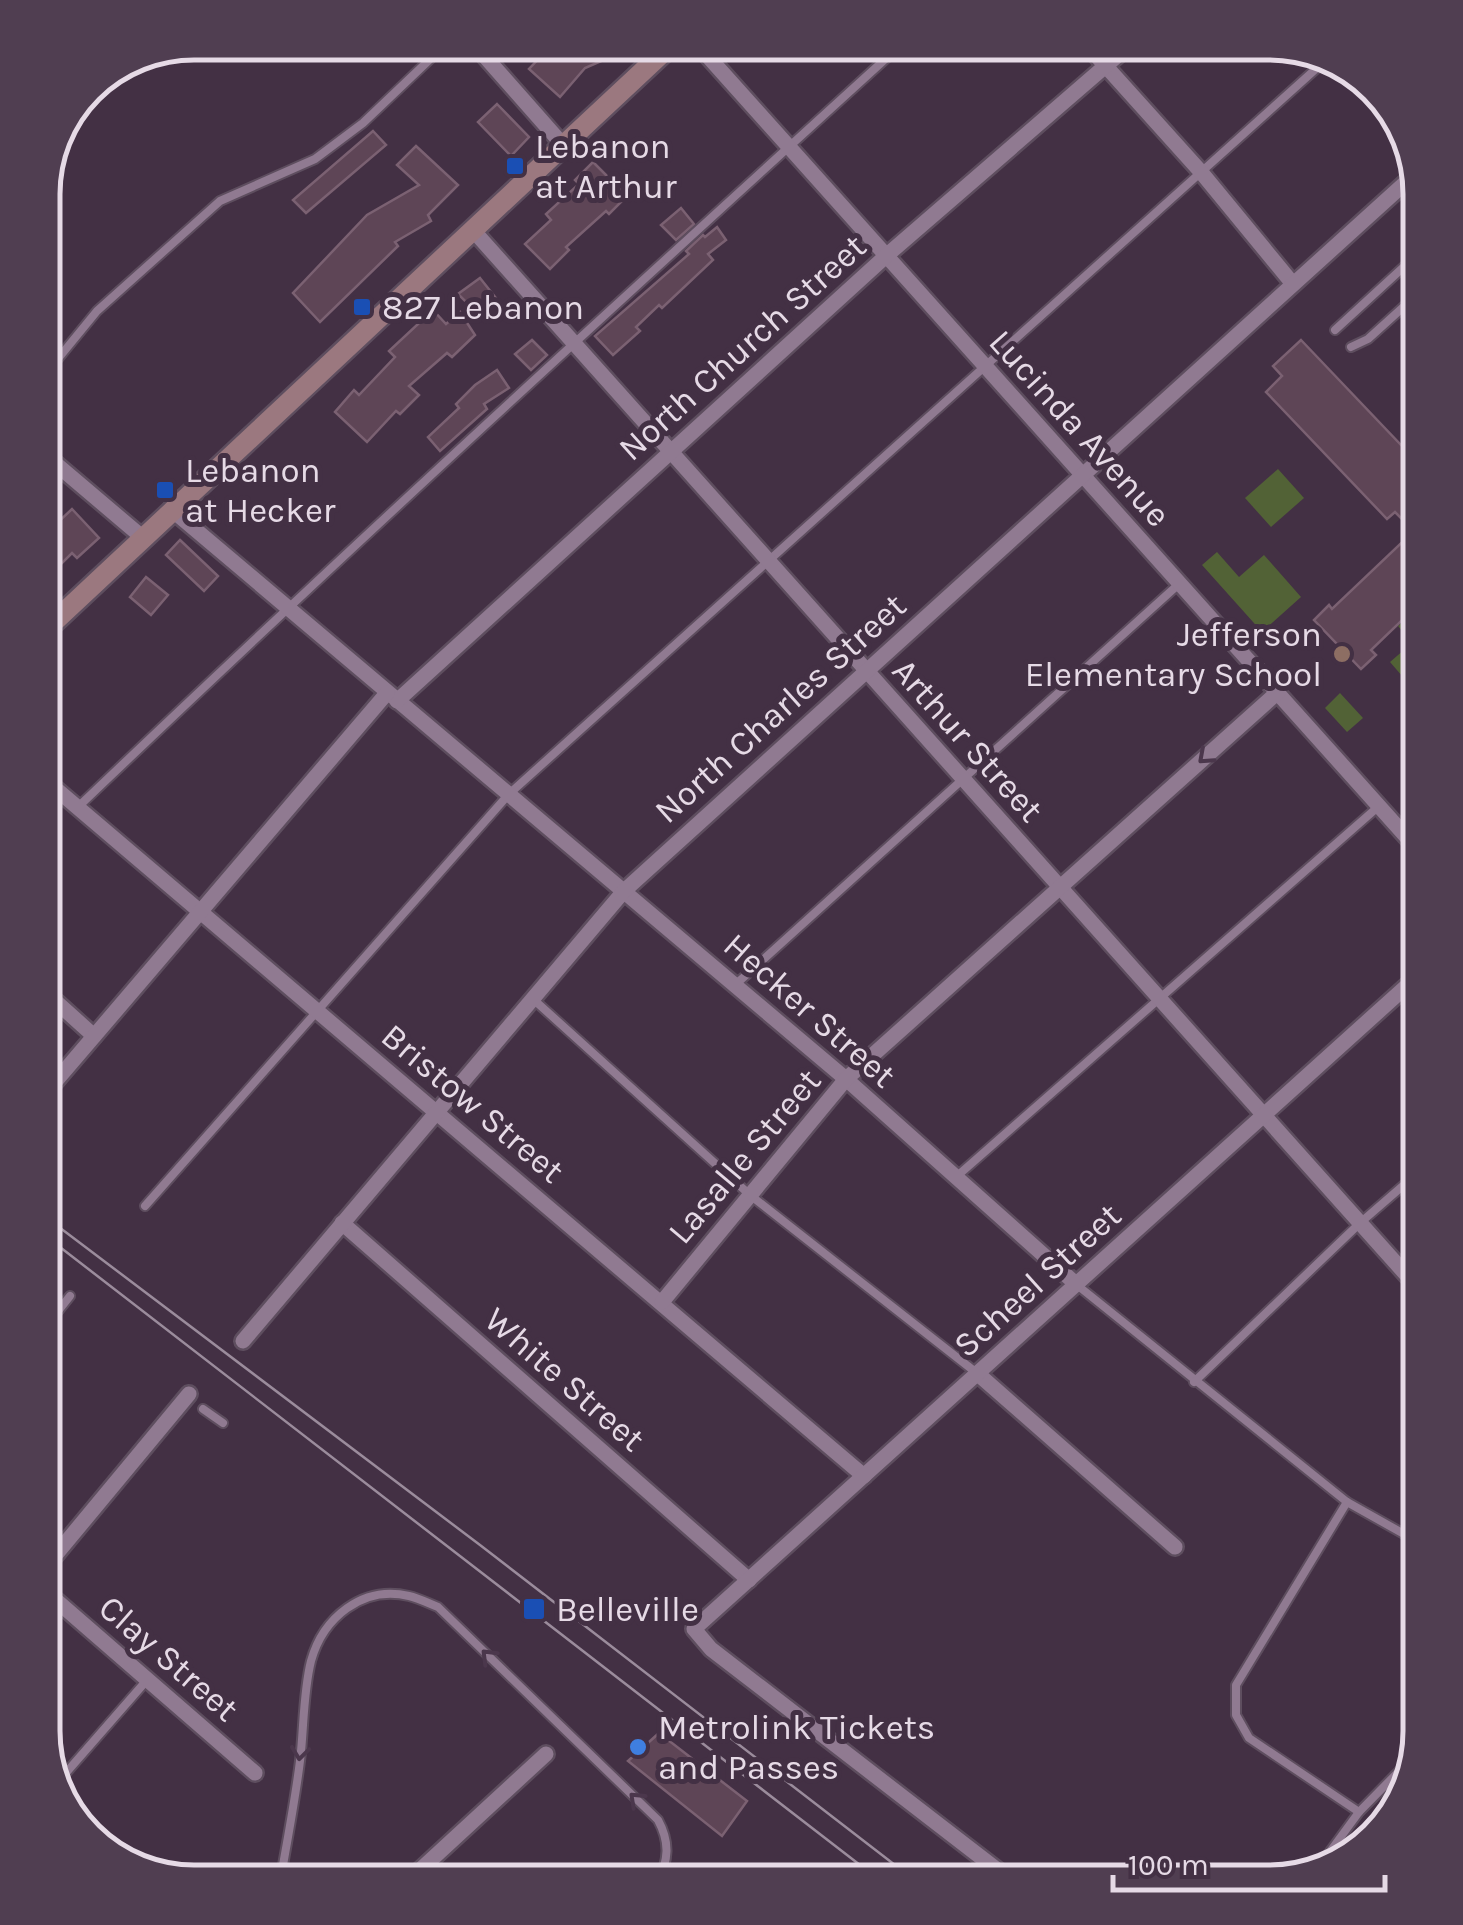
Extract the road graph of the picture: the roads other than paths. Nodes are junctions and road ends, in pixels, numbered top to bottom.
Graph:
1 (428, 60) edge
2 (488, 60) edge
3 (654, 60) edge
4 (711, 60) edge
5 (884, 60) edge
6 (1101, 60) edge
7 (1114, 60) edge
8 (1107, 66) junction
9 (1316, 69) edge
10 (562, 145) junction
11 (789, 147) junction
12 (1201, 172) junction
13 (1402, 185) edge
14 (472, 229) junction
15 (886, 256) junction
16 (1403, 268) edge
17 (1293, 284) junction
18 (1403, 307) edge
19 (1335, 330) dead end
20 (573, 342) junction
21 (1350, 347) dead end
22 (60, 357) edge
23 (984, 365) junction
24 (672, 452) junction
25 (60, 467) edge
26 (1081, 474) junction
27 (170, 510) junction
28 (142, 537) junction
29 (768, 561) junction
30 (1180, 583) junction
31 (287, 607) junction
32 (60, 616) edge
33 (866, 670) junction
34 (1278, 692) junction
35 (392, 697) junction
36 (963, 779) junction
37 (60, 792) edge
38 (509, 794) junction
39 (1379, 806) junction
40 (78, 807) junction
41 (1403, 833) edge
42 (1060, 887) junction
43 (624, 891) junction
44 (200, 911) junction
45 (735, 985) junction
46 (1403, 989) edge
47 (1158, 997) junction
48 (533, 998) junction
49 (60, 1005) edge
50 (319, 1013) junction
51 (94, 1036) junction
52 (60, 1076) edge
53 (846, 1079) junction
54 (436, 1112) junction
55 (1264, 1116) junction
56 (956, 1177) junction
57 (1403, 1186) edge
58 (750, 1196) junction
59 (145, 1206) dead end
60 (342, 1222) junction
61 (1360, 1223) junction
62 (1403, 1271) edge
63 (1076, 1284) junction
64 (70, 1296) dead end
65 (662, 1302) junction
66 (60, 1308) edge
67 (243, 1341) dead end
68 (978, 1374) junction
69 (1194, 1382) junction
70 (189, 1394) dead end
71 (203, 1408) dead end
72 (224, 1423) dead end
73 (864, 1476) junction
74 (1347, 1502) junction
75 (1403, 1534) edge
76 (1175, 1547) dead end
77 (60, 1548) edge
78 (749, 1580) junction
79 (60, 1605) edge
80 (147, 1680) junction
81 (546, 1754) dead end
82 (67, 1772) edge
83 (256, 1774) dead end
84 (1394, 1777) edge
85 (1359, 1812) junction
86 (1332, 1848) edge
87 (283, 1865) edge
88 (425, 1865) edge
89 (662, 1865) edge
90 (991, 1865) edge

1 - 22 lane
2 - 10 street
3 - 10 main road
4 - 11 street, Lucinda Avenue
5 - 11 lane
6 - 8 street
7 - 8 street, North Church Street
8 - 12 street
8 - 15 street, North Church Street
9 - 12 lane
10 - 14 main road
11 - 15 street, Lucinda Avenue
11 - 20 lane
12 - 17 street
12 - 23 lane
13 - 17 street, North Charles Street
14 - 20 street, Arthur Street
14 - 27 main road
15 - 23 street, Lucinda Avenue
15 - 24 street, North Church Street
16 - 19 lane
17 - 26 street, North Charles Street
18 - 21 lane
20 - 24 street, Arthur Street
20 - 31 lane
23 - 26 street, Lucinda Avenue
23 - 29 lane
24 - 29 street, Arthur Street
24 - 35 street, North Church Street
25 - 28 street
26 - 30 street, Lucinda Avenue
26 - 33 street, North Charles Street
27 - 28 main road
27 - 31 street, Hecker Street
28 - 32 main road
29 - 33 street, Arthur Street
29 - 38 lane
30 - 34 street, Lucinda Avenue
30 - 36 lane
31 - 35 street, Hecker Street
31 - 40 lane
33 - 36 street, Arthur Street
33 - 43 street, North Charles Street
34 - 39 street, Lucinda Avenue
34 -> 42 street, Lasalle Street
35 - 38 street, Hecker Street
35 - 44 street, North Church Street
36 - 42 street, Arthur Street
36 - 45 lane
37 - 40 street, Bristow Street
38 - 43 street, Hecker Street
38 - 50 lane
39 - 41 street, Lucinda Avenue
39 - 47 lane
40 - 44 street, Bristow Street
42 - 47 street, Arthur Street
42 - 53 street, Lasalle Street
43 - 45 street, Hecker Street
43 - 48 street, North Charles Street
44 - 50 street, Bristow Street
44 - 51 street, North Church Street
45 - 53 street, Hecker Street
46 - 55 street, Scheel Street
47 - 55 street, Arthur Street
47 - 56 lane
48 - 54 street, North Charles Street
48 - 58 lane
49 - 51 street
50 - 54 street, Bristow Street
50 - 59 lane
51 - 52 street, North Church Street
53 - 56 street, Hecker Street
53 - 58 street, Lasalle Street
54 - 60 street, North Charles Street
54 - 65 street, Bristow Street
55 - 61 street, Arthur Street
55 - 63 street, Scheel Street
56 - 63 street, Hecker Street
57 - 61 lane
58 - 65 street, Lasalle Street
58 - 68 lane
60 - 67 street, North Charles Street
60 - 78 street, White Street
61 - 62 street, Arthur Street
61 - 69 lane
63 - 68 street, Scheel Street
63 - 69 lane, Hecker Street
64 - 66 lane
65 - 73 street, Bristow Street
68 - 73 street, Scheel Street
68 - 76 street
69 - 74 lane, Hecker Street
70 - 77 street
71 - 72 lane
73 - 78 street, Scheel Street
74 - 75 lane, Hecker Street
74 - 85 lane
78 - 90 street, Scheel Street
79 - 80 street, Clay Street
80 - 82 lane
80 - 83 street, Clay Street
81 - 88 street
84 - 85 lane
85 - 86 lane
89 -> 87 lane

